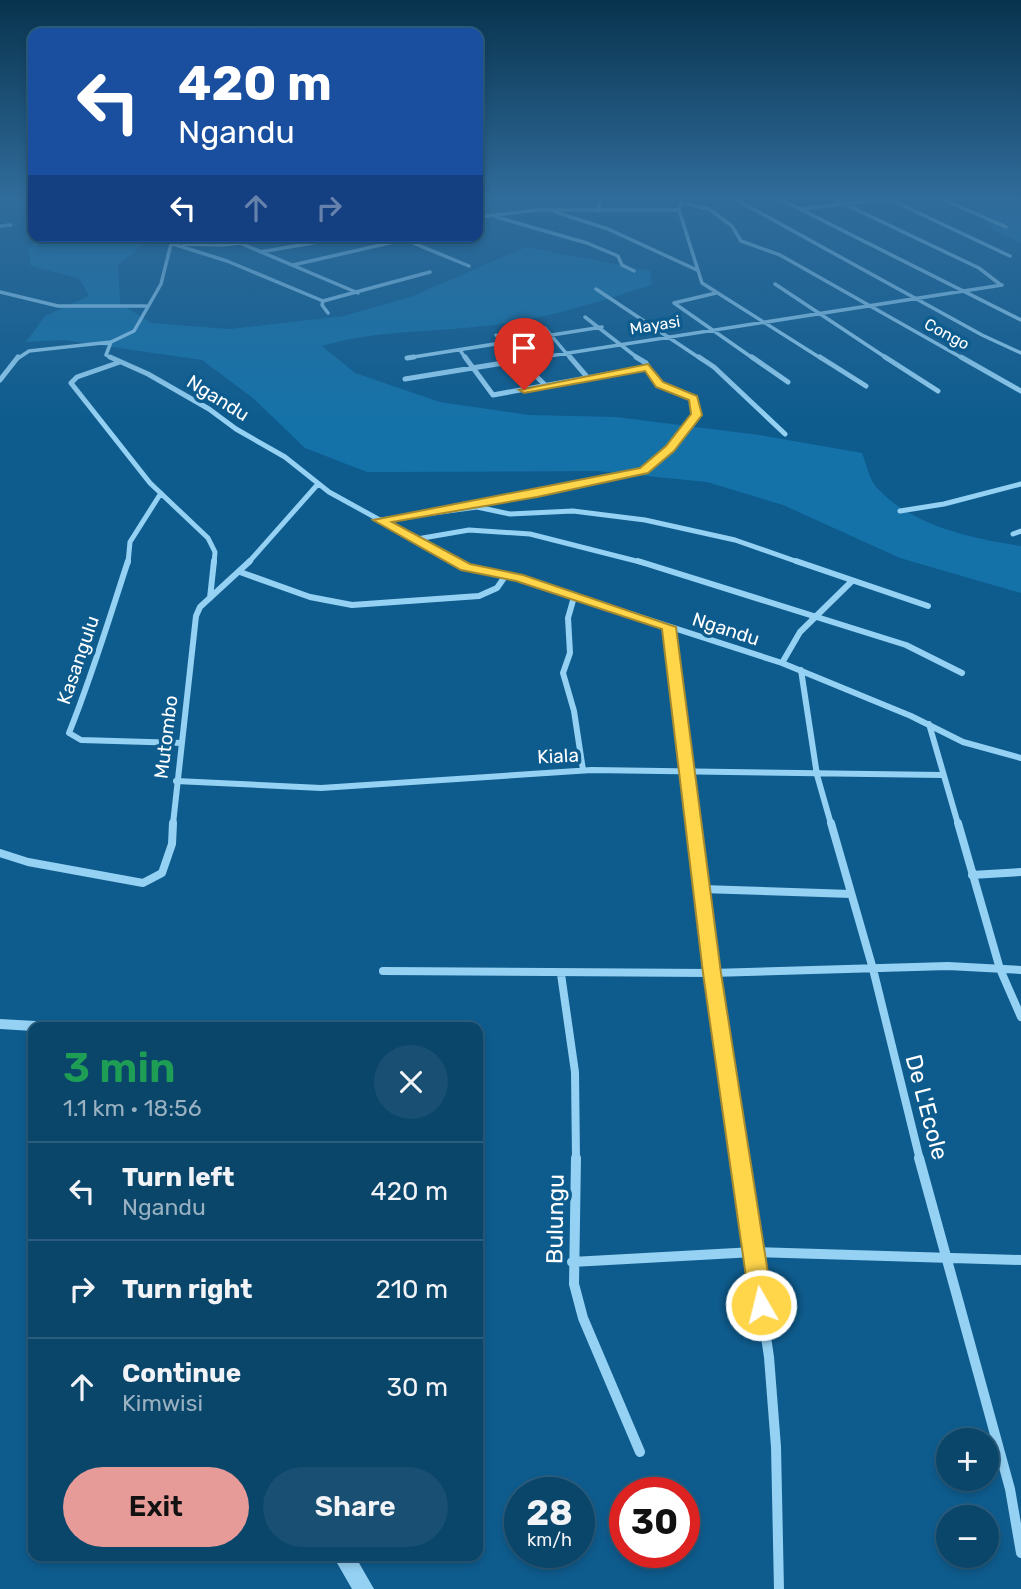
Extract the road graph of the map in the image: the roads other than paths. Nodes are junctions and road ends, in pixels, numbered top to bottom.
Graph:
1 (163, 273) edge
2 (256, 273) edge
3 (312, 273) edge
4 (426, 273) edge
5 (698, 273) edge
6 (812, 273) edge
7 (872, 273) edge
8 (928, 273) edge
9 (986, 273) edge
10 (775, 284) dead end
11 (596, 289) dead end
12 (964, 291) junction
13 (0, 292) edge
14 (358, 293) junction
15 (716, 293) junction
16 (916, 297) junction
17 (323, 301) junction
18 (866, 304) junction
19 (146, 306) junction
20 (815, 312) junction
21 (328, 313) dead end
22 (585, 317) dead end
23 (763, 320) junction
24 (1021, 320) edge
25 (602, 327) junction
26 (545, 328) dead end
27 (708, 329) junction
28 (496, 335) dead end
29 (668, 335) junction
30 (553, 336) junction
31 (111, 342) junction
32 (506, 343) junction
33 (619, 343) junction
34 (460, 350) junction
35 (567, 353) junction
36 (1021, 353) edge
37 (407, 358) dead end
38 (523, 359) junction
39 (120, 362) junction
40 (475, 367) junction
41 (648, 367) junction
42 (588, 378) junction
43 (405, 379) dead end
44 (0, 380) edge
45 (788, 382) dead end
46 (546, 386) junction
47 (866, 386) dead end
48 (938, 391) dead end
49 (1021, 391) edge
50 (785, 434) dead end
51 (318, 484) junction
52 (1021, 484) edge
53 (161, 493) junction
54 (900, 511) dead end
55 (428, 512) junction
56 (380, 520) junction
57 (1021, 531) edge
58 (1013, 534) dead end
59 (417, 539) junction
60 (240, 572) junction
61 (506, 575) junction
62 (852, 581) junction
63 (574, 597) junction
64 (210, 598) junction
65 (928, 606) dead end
66 (817, 615) junction
67 (669, 627) junction
68 (782, 663) junction
69 (801, 670) junction
70 (962, 673) dead end
71 (929, 724) junction
72 (182, 743) junction
73 (1021, 758) edge
74 (583, 770) junction
75 (686, 773) junction
76 (817, 775) junction
77 (942, 775) junction
78 (176, 781) junction
79 (0, 853) edge
80 (1021, 872) edge
81 (972, 876) junction
82 (702, 889) junction
83 (851, 894) junction
84 (873, 969) junction
85 (1000, 969) junction
86 (1021, 970) edge
87 (383, 971) dead end
88 (712, 973) junction
89 (561, 974) junction
90 (1021, 1017) edge
91 (0, 1024) edge
92 (28, 1026) edge
93 (754, 1252) junction
94 (948, 1257) junction
95 (1021, 1260) edge
96 (572, 1262) junction
97 (640, 1452) dead end
98 (1021, 1553) edge
99 (346, 1561) edge
100 (364, 1589) edge
101 (779, 1589) edge

1 - 19 street
2 - 17 street
3 - 14 street
4 - 14 street
5 - 15 street
6 - 18 street, Congo
7 - 16 street
8 - 12 street
9 - 12 street, Mayasi
10 - 20 street
11 - 29 street
12 - 16 street, Mayasi
12 - 24 street
13 - 19 street
14 - 17 street
15 - 23 street
15 - 27 street
16 - 18 street, Mayasi
16 - 36 street
17 - 21 street
18 - 20 street, Mayasi
18 - 49 street, Congo
19 - 31 street
20 - 23 street, Mayasi
20 - 48 street
22 - 25 street
23 - 27 street, Mayasi
23 - 47 street
25 - 30 street
25 - 33 street
26 - 30 street
27 - 29 street, Mayasi
27 - 45 street
28 - 32 street
29 - 33 street, Mayasi
29 - 50 street
30 - 32 street
30 - 35 street
31 - 39 street
31 - 44 street
32 - 34 street
32 - 38 street
33 - 35 street, Mayasi
33 - 41 street
34 - 37 street
34 - 40 street
35 - 38 street, Mayasi
35 - 42 street
38 - 40 street, Mayasi
38 - 46 street
39 - 51 street, Ngandu
39 - 53 street
40 - 43 street, Mayasi
40 - 46 street
41 - 42 street
41 - 55 street
42 - 46 street
51 - 56 street, Ngandu
51 - 60 street, Mutombo
52 - 54 street
53 - 64 street
53 - 72 street, Kasangulu
55 - 56 street
55 - 62 street
56 - 59 street, Ngandu
57 - 58 street
59 - 61 street, Ngandu
59 - 66 street
60 - 61 street
60 - 64 street, Mutombo
61 - 63 street, Ngandu
62 - 65 street
62 - 66 street
63 - 67 street, Ngandu
63 - 74 street
64 - 72 street, Mutombo
66 - 68 street
66 - 70 street
67 - 68 street, Ngandu
67 - 75 street
68 - 69 street, Ngandu
69 - 71 street, Ngandu
69 - 76 street, De L'Ecole
71 - 73 street, Ngandu
71 - 77 street
72 - 78 street, Mutombo
74 - 75 street, Kiala
74 - 78 street, Kiala
75 - 76 street, Kiala
75 - 82 street
76 - 77 street, Kiala
76 - 83 street, De L'Ecole
77 - 81 street
78 - 79 street, Mutombo
80 - 81 street
81 - 85 street
82 - 83 street
82 - 88 street
83 - 84 street, De L'Ecole
84 - 85 street
84 - 88 street
84 - 94 street, De L'Ecole
85 - 86 street
85 - 90 street
87 - 89 street
88 - 89 street
88 - 93 street
89 - 96 street, Bulungu
91 - 92 street
93 - 94 street
93 - 96 street
93 - 101 street
94 - 95 street
94 - 98 street, De L'Ecole
96 - 97 street, Bulungu
99 - 100 street

